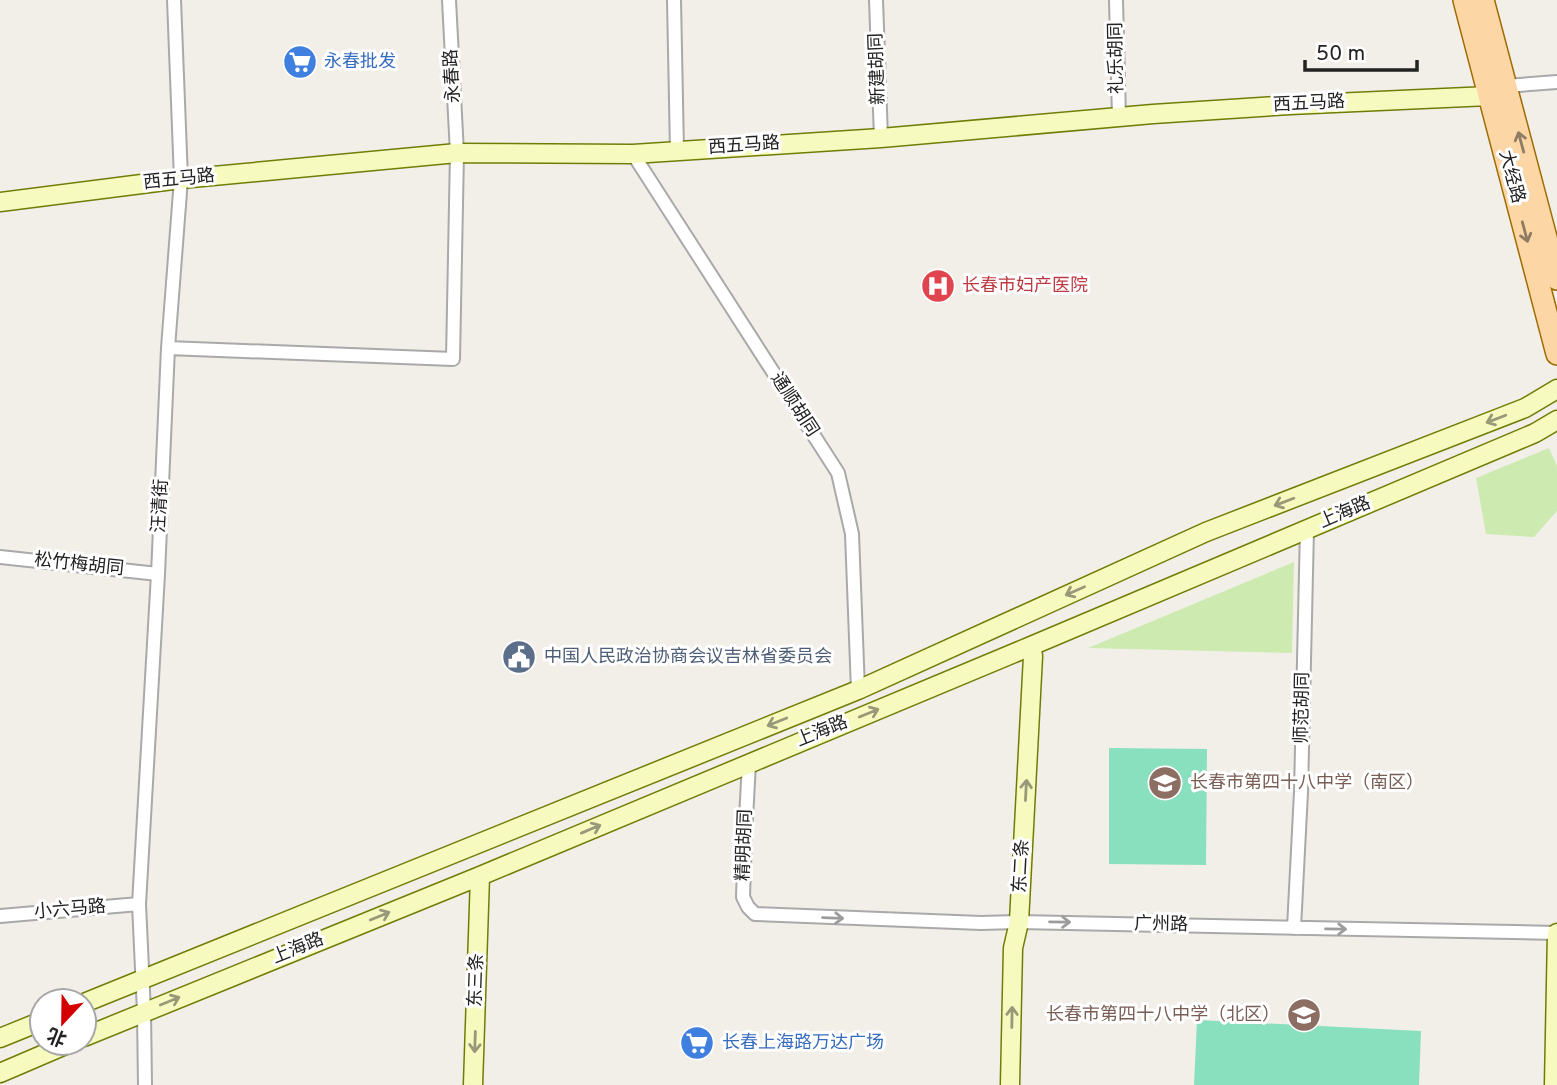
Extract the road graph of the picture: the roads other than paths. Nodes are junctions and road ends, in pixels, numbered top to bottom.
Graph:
1 (174, 0) edge
2 (449, 0) edge
3 (674, 0) edge
4 (876, 0) edge
5 (1116, 0) edge
6 (1464, 0) edge
7 (1483, 0) edge
8 (1557, 82) edge
9 (1497, 91) junction
10 (1119, 117) junction
11 (881, 138) junction
12 (677, 150) junction
13 (457, 153) junction
14 (633, 154) junction
15 (181, 179) junction
16 (0, 202) edge
17 (1553, 255) edge
18 (1557, 279) edge
19 (168, 348) junction
20 (1557, 354) edge
21 (1557, 389) edge
22 (1557, 420) edge
23 (1307, 529) junction
24 (0, 557) edge
25 (158, 574) junction
26 (1031, 646) junction
27 (858, 690) junction
28 (749, 763) junction
29 (480, 876) junction
30 (139, 904) junction
31 (764, 915) joint
32 (0, 916) edge
33 (1019, 922) junction
34 (1294, 928) junction
35 (1557, 933) edge
36 (142, 978) junction
37 (98, 997) edge
38 (144, 1012) junction
39 (28, 1027) edge
40 (98, 1031) edge
41 (0, 1038) edge
42 (37, 1057) edge
43 (0, 1073) edge
44 (145, 1085) edge
45 (473, 1085) edge
46 (1010, 1085) edge
47 (1554, 1085) edge

1 - 15 street, 汪清街
2 - 13 street, 永春路
3 - 12 street
4 - 11 street, 新建胡同
5 - 10 street, 礼乐胡同
6 - 9 main road, 大经路
7 - 9 main road, 大经路
8 - 9 street
9 - 10 main road, 西五马路
17 -> 9 main road, 大经路
9 -> 20 main road, 大经路
10 - 11 main road, 西五马路
11 - 12 main road, 西五马路
12 - 14 main road, 西五马路
13 - 14 main road, 西五马路
13 - 15 main road, 西五马路
13 - 19 street, 永春路
14 - 27 street, 通顺胡同
15 - 16 main road, 西五马路
15 - 19 street, 汪清街
17 - 18 main road, 大经路
19 - 25 street, 汪清街
21 -> 27 main road, 上海路
22 - 23 main road, 上海路
23 - 26 main road, 上海路
23 - 34 street, 师范胡同
24 - 25 street, 松竹梅胡同
25 - 30 street, 汪清街
28 -> 26 main road, 上海路
33 -> 26 main road, 东二条
27 -> 36 main road, 上海路
29 -> 28 main road, 上海路
28 - 31 street, 精明胡同
38 -> 29 main road, 上海路
29 -> 45 main road, 东三条
30 - 32 street, 小六马路
30 - 36 street, 汪清街
31 -> 33 street, 广州路
33 -> 34 street, 广州路
46 -> 33 main road, 东二条
34 -> 35 street, 广州路
35 - 47 main road
36 - 37 main road, 上海路
36 - 38 street, 汪清街
38 - 40 main road, 上海路
38 - 44 street, 汪清街
39 - 41 main road
42 - 43 main road

